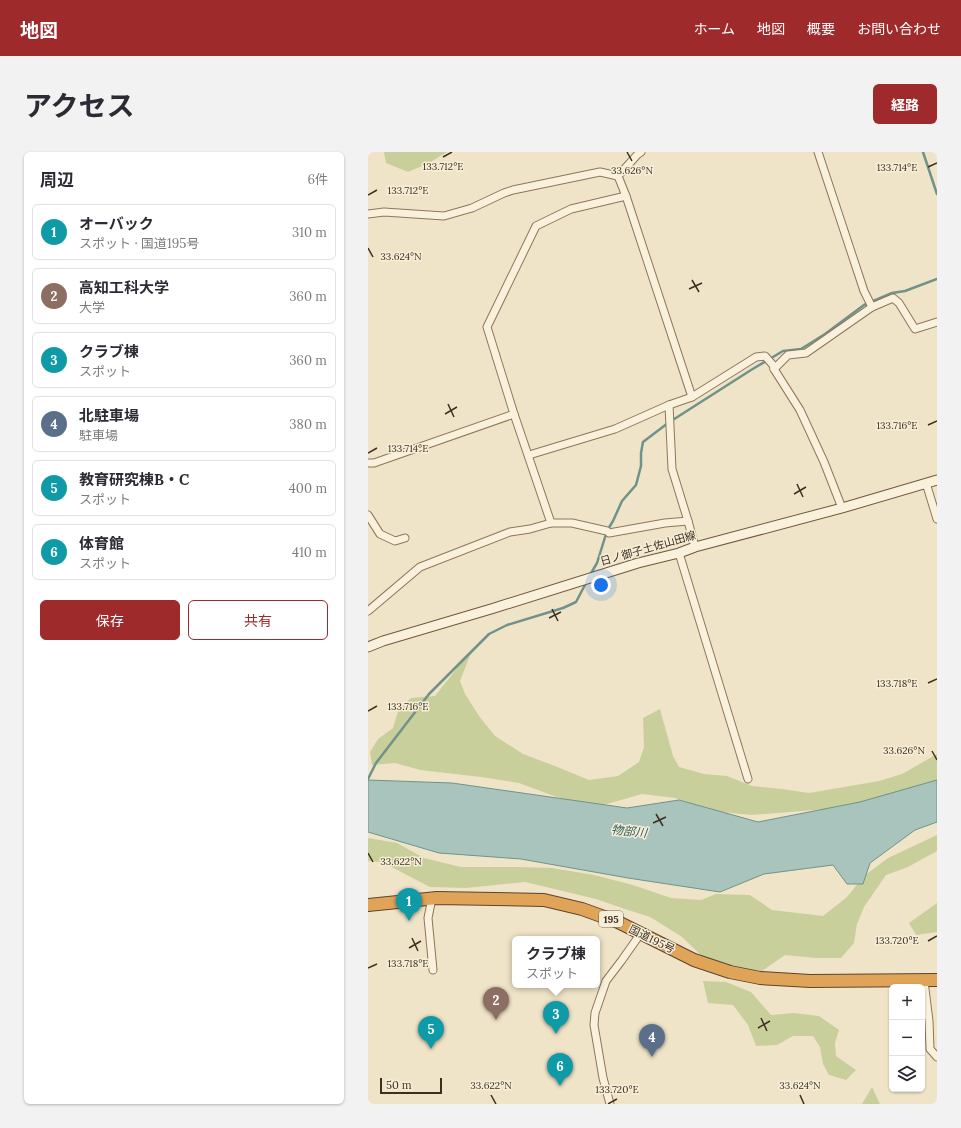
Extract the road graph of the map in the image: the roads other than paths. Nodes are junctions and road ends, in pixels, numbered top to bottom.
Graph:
1 (640, 152) edge
2 (818, 152) edge
3 (618, 176) junction
4 (626, 196) junction
5 (368, 214) edge
6 (872, 307) junction
7 (937, 322) edge
8 (773, 367) junction
9 (692, 397) junction
10 (669, 405) junction
11 (514, 414) junction
12 (529, 455) junction
13 (368, 463) edge
14 (937, 480) edge
15 (926, 483) junction
16 (842, 508) junction
17 (368, 515) edge
18 (937, 519) edge
19 (688, 521) junction
20 (551, 523) junction
21 (405, 538) dead end
22 (695, 547) junction
23 (679, 553) junction
24 (368, 610) edge
25 (368, 647) edge
26 (748, 779) dead end
27 (432, 898) junction
28 (368, 905) edge
29 (641, 933) junction
30 (433, 970) dead end
31 (937, 980) edge
32 (924, 981) junction
33 (937, 1057) edge
34 (610, 1104) edge

1 - 3 street
2 - 6 street
3 - 4 street
3 - 5 street
4 - 9 street
4 - 11 street
6 - 7 street
6 - 8 street
8 - 9 street
8 - 16 street
9 - 10 street
10 - 12 street
10 - 19 street
11 - 12 street
11 - 13 street
12 - 20 street
14 - 15 main road, 日ノ御子土佐山田線
15 - 16 main road, 日ノ御子土佐山田線
15 - 18 street
16 - 22 main road, 日ノ御子土佐山田線
17 - 21 street
19 - 20 street
19 - 22 street
20 - 24 street
22 - 23 main road, 日ノ御子土佐山田線
23 - 25 main road, 日ノ御子土佐山田線
23 - 26 street
27 - 28 highway, 国道195号 / 195
27 - 29 highway, 国道195号 / 195
27 - 30 street
29 - 32 highway, 国道195号 / 195
29 - 34 street
31 - 32 highway, 国道195号 / 195
32 - 33 street

